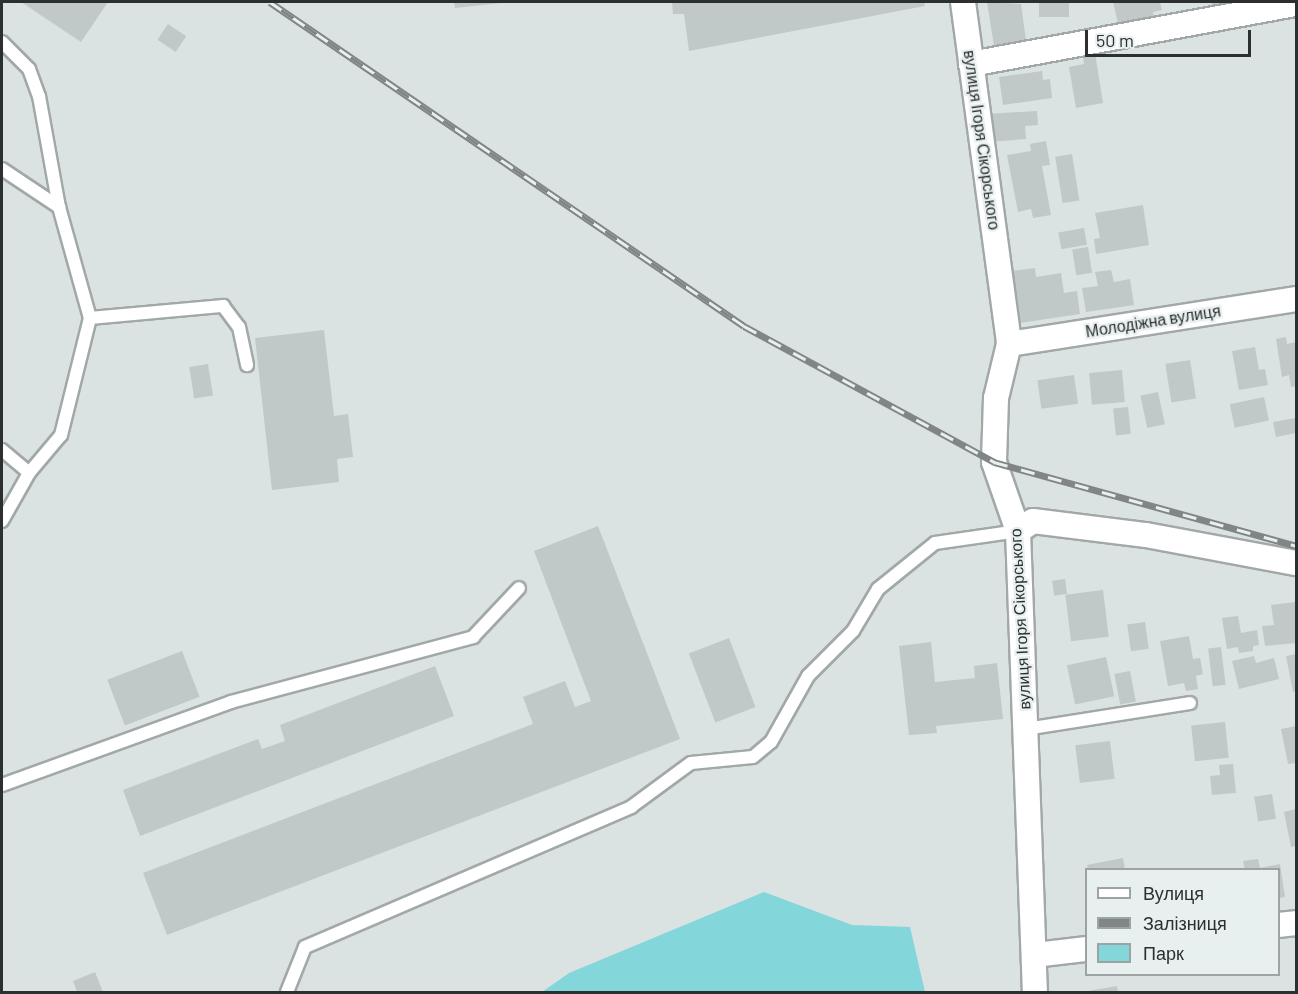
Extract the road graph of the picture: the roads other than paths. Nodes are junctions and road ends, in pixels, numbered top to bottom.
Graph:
1 (963, 2) edge
2 (1296, 4) edge
3 (2, 42) edge
4 (971, 64) junction
5 (2, 169) edge
6 (59, 207) junction
7 (1296, 299) edge
8 (90, 318) junction
9 (1009, 344) junction
10 (248, 365) dead end
11 (2, 450) edge
12 (30, 473) junction
13 (2, 521) edge
14 (1018, 531) junction
15 (1296, 563) edge
16 (519, 588) dead end
17 (1190, 704) dead end
18 (1026, 729) junction
19 (2, 785) edge
20 (1296, 923) edge
21 (1280, 925) edge
22 (1085, 949) edge
23 (1035, 955) junction
24 (287, 993) edge
25 (1035, 993) edge

1 - 4 street, вулиця Ігоря Сікорського
2 - 4 street
3 - 6 lane
4 - 9 street, вулиця Ігоря Сікорського
5 - 6 lane
6 - 8 lane
7 - 9 street, Молодіжна вулиця
8 - 10 lane
8 - 12 lane
9 - 14 street, вулиця Ігоря Сікорського
11 - 12 lane
12 - 13 lane
14 - 15 street
14 - 18 street, вулиця Ігоря Сікорського
14 - 24 lane
16 - 19 lane
17 - 18 lane
18 - 23 street, вулиця Ігоря Сікорського
20 - 21 street
22 - 23 street
23 - 25 street, вулиця Ігоря Сікорського

